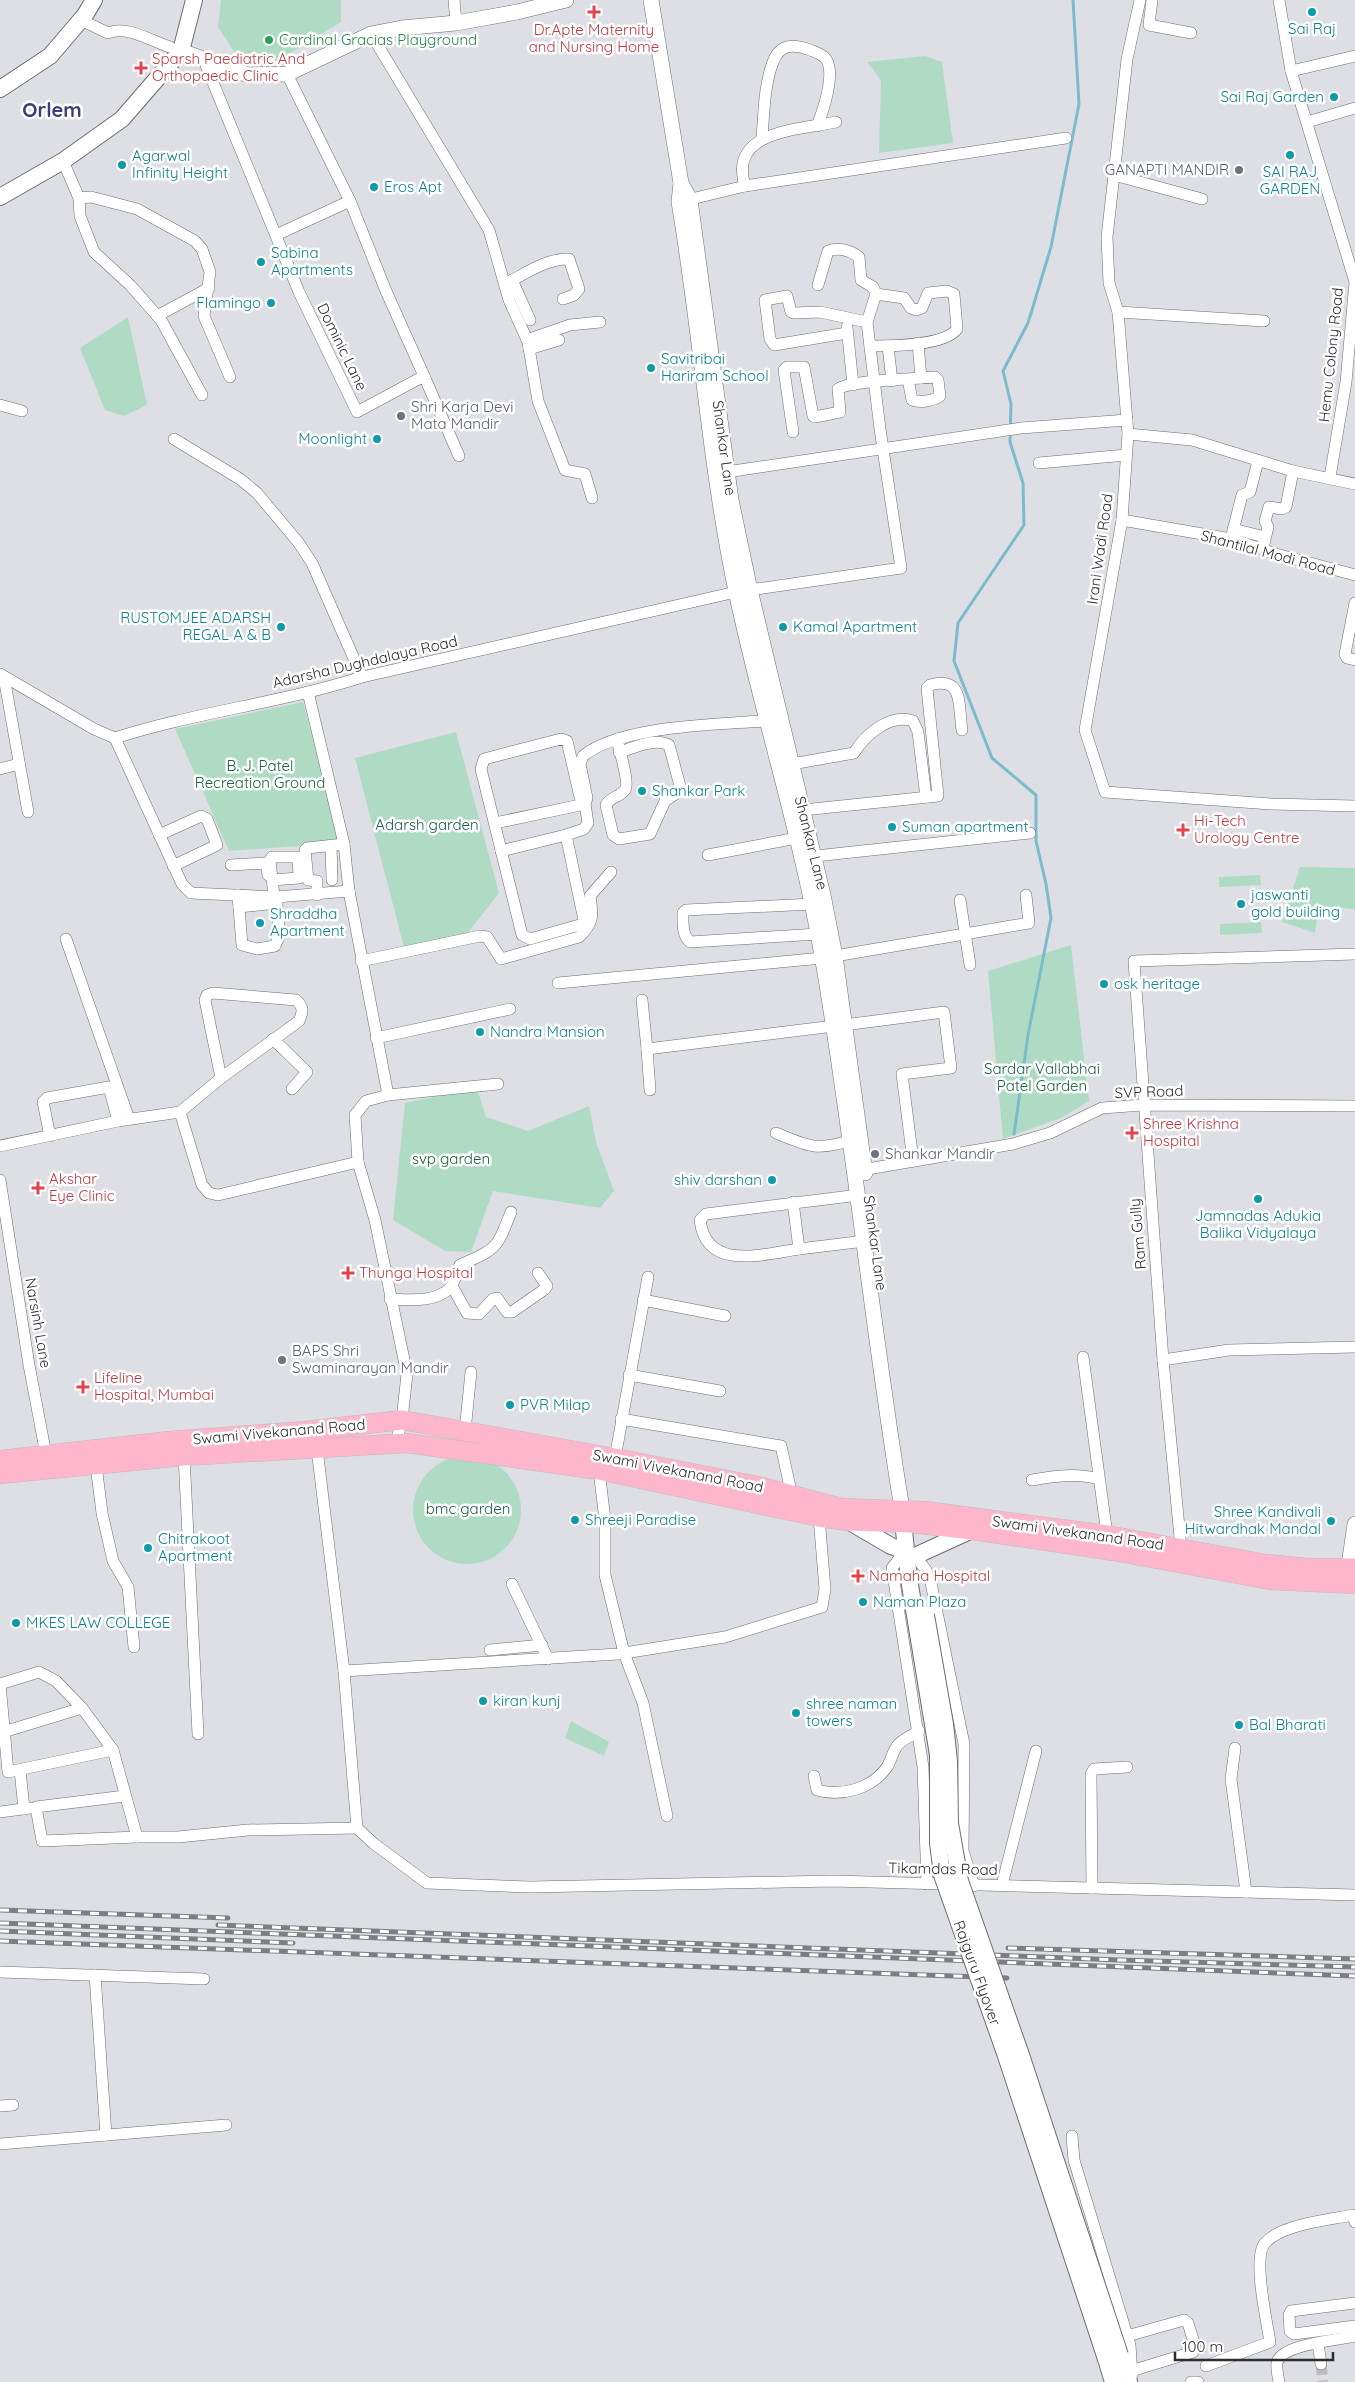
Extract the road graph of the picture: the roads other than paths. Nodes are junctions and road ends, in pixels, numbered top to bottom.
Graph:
1 (94, 0) edge
2 (194, 0) edge
3 (454, 0) edge
4 (566, 0) edge
5 (651, 0) edge
6 (1140, 0) edge
7 (1152, 0) edge
8 (1279, 0) edge
9 (81, 20) junction
10 (1137, 22) junction
11 (456, 23) junction
12 (1149, 24) junction
13 (1192, 32) dead end
14 (371, 34) junction
15 (175, 49) junction
16 (1355, 56) edge
17 (203, 58) junction
18 (1291, 71) junction
19 (288, 74) junction
20 (0, 88) edge
21 (1355, 108) edge
22 (836, 122) dead end
23 (1306, 122) junction
24 (817, 126) junction
25 (762, 138) junction
26 (1066, 138) dead end
27 (63, 162) junction
28 (1114, 175) junction
29 (745, 186) junction
30 (0, 197) edge
31 (79, 198) junction
32 (1202, 198) dead end
33 (350, 201) junction
34 (684, 201) junction
35 (276, 235) junction
36 (509, 282) junction
37 (818, 285) dead end
38 (209, 288) junction
39 (876, 294) junction
40 (563, 299) dead end
41 (1118, 312) junction
42 (157, 316) junction
43 (846, 318) junction
44 (530, 320) dead end
45 (600, 322) dead end
46 (867, 322) junction
47 (1264, 322) dead end
48 (847, 333) junction
49 (560, 340) dead end
50 (918, 343) junction
51 (528, 345) junction
52 (870, 346) junction
53 (888, 346) junction
54 (424, 376) junction
55 (230, 377) dead end
56 (922, 378) junction
57 (908, 379) junction
58 (892, 381) junction
59 (874, 383) junction
60 (853, 385) junction
61 (202, 395) dead end
62 (0, 405) edge
63 (22, 411) dead end
64 (1127, 420) junction
65 (793, 432) dead end
66 (1128, 434) junction
67 (174, 439) dead end
68 (883, 448) junction
69 (1126, 455) junction
70 (459, 456) dead end
71 (1258, 461) junction
72 (1039, 463) dead end
73 (1293, 471) junction
74 (721, 472) junction
75 (1330, 477) junction
76 (1355, 484) edge
77 (592, 498) dead end
78 (1122, 520) junction
79 (1232, 534) junction
80 (1264, 543) junction
81 (1355, 575) edge
82 (743, 591) junction
83 (1355, 603) edge
84 (1355, 660) edge
85 (2, 675) edge
86 (362, 677) junction
87 (308, 692) junction
88 (774, 720) junction
89 (962, 730) dead end
90 (114, 738) junction
91 (617, 739) junction
92 (590, 750) junction
93 (619, 752) junction
94 (576, 753) dead end
95 (19, 764) junction
96 (792, 764) junction
97 (0, 769) edge
98 (926, 797) junction
99 (585, 804) junction
100 (1355, 806) edge
101 (803, 810) junction
102 (28, 812) dead end
103 (495, 823) junction
104 (1030, 832) dead end
105 (159, 835) junction
106 (566, 835) junction
107 (797, 838) junction
108 (344, 844) junction
109 (330, 846) junction
110 (502, 851) junction
111 (708, 856) dead end
112 (808, 857) junction
113 (231, 865) dead end
114 (173, 866) junction
115 (611, 872) dead end
116 (296, 878) junction
117 (272, 880) junction
118 (323, 880) junction
119 (349, 891) junction
120 (317, 894) junction
121 (238, 895) junction
122 (1026, 895) dead end
123 (298, 896) junction
124 (275, 898) junction
125 (960, 900) dead end
126 (813, 904) junction
127 (239, 907) junction
128 (965, 933) junction
129 (818, 934) junction
130 (66, 939) dead end
131 (1355, 954) edge
132 (829, 957) junction
133 (361, 961) junction
134 (970, 964) dead end
135 (558, 983) dead end
136 (642, 1000) dead end
137 (510, 1009) dead end
138 (839, 1026) junction
139 (376, 1038) junction
140 (273, 1039) junction
141 (647, 1049) junction
142 (221, 1078) junction
143 (498, 1084) dead end
144 (292, 1089) dead end
145 (650, 1090) dead end
146 (388, 1095) junction
147 (1143, 1105) junction
148 (1355, 1106) edge
149 (180, 1112) junction
150 (123, 1120) junction
151 (776, 1133) dead end
152 (50, 1136) junction
153 (849, 1141) junction
154 (0, 1146) edge
155 (358, 1162) junction
156 (913, 1162) junction
157 (859, 1171) junction
158 (0, 1180) edge
159 (859, 1195) junction
160 (793, 1202) junction
161 (511, 1212) dead end
162 (865, 1241) junction
163 (799, 1249) junction
164 (538, 1273) dead end
165 (648, 1277) dead end
166 (452, 1286) junction
167 (390, 1299) junction
168 (643, 1300) junction
169 (725, 1316) dead end
170 (1355, 1347) edge
171 (1083, 1357) dead end
172 (1163, 1360) junction
173 (471, 1372) dead end
174 (629, 1375) junction
175 (720, 1392) dead end
176 (621, 1419) junction
177 (402, 1420) junction
178 (465, 1431) junction
179 (396, 1443) junction
180 (317, 1449) junction
181 (184, 1456) junction
182 (615, 1458) junction
183 (0, 1460) edge
184 (48, 1462) junction
185 (96, 1465) junction
186 (598, 1470) junction
187 (0, 1474) edge
188 (1099, 1479) junction
189 (1032, 1480) dead end
190 (792, 1496) junction
191 (907, 1516) junction
192 (819, 1517) junction
193 (847, 1521) junction
194 (1355, 1524) edge
195 (972, 1530) junction
196 (1107, 1535) junction
197 (1181, 1548) junction
198 (910, 1553) junction
199 (1351, 1576) edge
200 (512, 1584) dead end
201 (540, 1646) junction
202 (134, 1647) dead end
203 (491, 1652) junction
204 (624, 1653) junction
205 (544, 1659) junction
206 (344, 1672) junction
207 (0, 1684) edge
208 (82, 1708) junction
209 (919, 1731) junction
210 (2, 1733) edge
211 (198, 1734) dead end
212 (1235, 1748) dead end
213 (113, 1750) junction
214 (1036, 1751) dead end
215 (1127, 1767) dead end
216 (9, 1772) edge
217 (814, 1776) dead end
218 (125, 1796) junction
219 (36, 1807) junction
220 (24, 1809) junction
221 (0, 1812) edge
222 (667, 1816) dead end
223 (357, 1828) junction
224 (137, 1837) junction
225 (927, 1884) junction
226 (1002, 1885) junction
227 (974, 1886) junction
228 (1092, 1888) junction
229 (1246, 1892) junction
230 (1355, 1895) edge
231 (0, 1972) edge
232 (96, 1975) junction
233 (204, 1978) dead end
234 (13, 2105) dead end
235 (0, 2106) edge
236 (226, 2125) dead end
237 (106, 2135) junction
238 (1072, 2136) dead end
239 (0, 2144) edge
240 (1355, 2222) edge
241 (1355, 2303) edge
242 (1342, 2305) junction
243 (1350, 2327) edge
244 (1127, 2336) junction
245 (1355, 2336) edge
246 (1318, 2343) junction
247 (1113, 2357) junction
248 (1321, 2364) tunnel mouth
249 (1206, 2366) dead end
250 (1131, 2378) edge
251 (1114, 2382) edge
252 (1191, 2382) edge
253 (1198, 2382) edge
254 (1279, 2382) edge

1 - 9 main road
2 - 15 main road
3 - 11 street
4 - 11 street
5 - 34 street, Shankar Lane
6 - 10 street, Irani Wadi Road
7 - 12 street
8 - 18 street, Hemu Colony Road
9 - 15 street
9 - 20 main road
10 - 12 street
10 - 28 street, Irani Wadi Road
11 - 14 street
12 - 13 street
14 - 19 street
14 - 36 street
15 - 17 street
15 - 27 main road
16 - 18 street
17 - 19 street
17 - 35 street, Dominic Lane
18 - 23 street, Hemu Colony Road
19 - 33 street
21 - 23 street
22 - 24 street
23 - 75 street, Hemu Colony Road
24 - 25 street
24 - 25 street
25 - 29 street
26 - 29 street
27 - 30 main road
27 - 31 street
28 - 32 street
28 - 41 street, Irani Wadi Road
29 - 34 street
31 - 38 street
31 - 42 street
33 - 35 street
33 - 54 street
34 - 74 street, Shankar Lane
35 - 54 street, Dominic Lane
36 - 40 street
36 - 44 street
36 - 51 street
37 - 39 street
38 - 42 street
38 - 55 street
39 - 46 street
39 - 50 street
41 - 47 street
41 - 64 street, Irani Wadi Road
42 - 61 street
43 - 46 street
43 - 48 street
43 - 48 street
45 - 51 street
46 - 52 street
48 - 60 street
49 - 51 street
50 - 53 street
50 - 56 street
51 - 77 street
52 - 53 street
52 - 59 street
53 - 58 street
54 - 70 street
56 - 57 street
56 - 57 street
57 - 58 street
58 - 59 street
59 - 60 street
59 - 68 street
60 - 65 street
62 - 63 street
64 - 66 street, Irani Wadi Road
64 - 68 street
66 - 69 street, Irani Wadi Road
66 - 71 street
67 - 86 street
68 - 74 street
68 - 82 street, Adarsha Dughdalaya Road
69 - 72 street
69 - 78 street, Irani Wadi Road
71 - 73 street
71 - 79 street
73 - 75 street
73 - 80 street
74 - 82 street, Shankar Lane
75 - 76 street
78 - 79 street, Shantilal Modi Road
78 - 100 street, Irani Wadi Road
79 - 80 street, Shantilal Modi Road
80 - 81 street, Shantilal Modi Road
82 - 86 street, Adarsha Dughdalaya Road
82 - 88 street, Shankar Lane
83 - 84 street
85 - 90 street
85 - 95 street
86 - 87 street, Adarsha Dughdalaya Road
87 - 90 street, Adarsha Dughdalaya Road
87 - 108 street
88 - 91 street
88 - 96 street, Shankar Lane
88 - 107 street, Shankar Lane
89 - 98 street
90 - 105 street
91 - 92 street
91 - 93 street
92 - 94 street
92 - 99 street
93 - 93 street
95 - 97 street
95 - 102 street
96 - 98 street
96 - 101 street, Shankar Lane
98 - 101 street
99 - 103 street
99 - 103 street
99 - 106 street
101 - 112 street, Shankar Lane
103 - 110 street
104 - 112 street
105 - 114 street
105 - 114 street
106 - 110 street
106 - 110 street
107 - 111 street
107 - 112 street, Shankar Lane
108 - 109 street
108 - 119 street
109 - 118 street
109 - 118 street
112 - 126 street, Shankar Lane
112 - 132 street, Shankar Lane
113 - 124 street
114 - 121 street
115 - 133 street
116 - 117 street
116 - 117 street
116 - 123 street
117 - 124 street
118 - 120 street
119 - 120 street
119 - 133 street
120 - 123 street
121 - 124 street
121 - 127 street
122 - 128 street
123 - 124 street
124 - 127 street
124 - 127 street
125 - 128 street
126 - 129 street, Shankar Lane
126 - 129 street
128 - 132 street
128 - 134 street
129 - 132 street, Shankar Lane
130 - 150 street
131 - 147 street, Ram Gully
132 - 135 street
132 - 138 street, Shankar Lane
133 - 139 street
136 - 141 street
137 - 139 street
138 - 141 street
138 - 153 street, Shankar Lane
138 - 156 street
138 - 157 street, Shankar Lane
139 - 146 street
140 - 142 street
140 - 142 street
140 - 144 street
141 - 145 street
142 - 149 street
143 - 146 street
146 - 155 street
147 - 148 street, SVP Road
147 - 156 street, SVP Road
147 - 172 street, Ram Gully
149 - 150 street
149 - 155 street
150 - 152 street
150 - 152 street
151 - 153 street
152 - 154 street
153 - 157 street, Shankar Lane
155 - 167 street
156 - 157 street, SVP Road
157 - 159 street, Shankar Lane
157 - 191 street, Shankar Lane
158 - 184 street, Narsinh Lane
159 - 160 street
159 - 162 street, Shankar Lane
160 - 163 street
160 - 163 street
161 - 166 street
162 - 163 street
162 - 191 street, Shankar Lane
164 - 166 street
165 - 168 street
166 - 167 street
167 - 177 street
168 - 169 street
168 - 174 street
170 - 172 street
171 - 188 street
172 - 197 street, Ram Gully
173 - 178 street
174 - 175 street
174 - 176 street
176 - 182 street
176 - 190 street
177 - 178 main road, Swami Vivekanand Road
177 - 179 street
177 - 184 main road, Swami Vivekanand Road
178 - 182 main road, Swami Vivekanand Road
179 - 180 main road, Swami Vivekanand Road
179 - 186 main road, Swami Vivekanand Road
180 - 181 main road, Swami Vivekanand Road
180 - 206 street
181 - 185 main road, Swami Vivekanand Road
181 - 211 street
182 - 190 main road, Swami Vivekanand Road
183 - 184 main road, Swami Vivekanand Road
184 - 185 main road, Swami Vivekanand Road
184 - 187 main road, Swami Vivekanand Road
185 - 202 street
186 - 192 main road, Swami Vivekanand Road
186 - 204 street
188 - 189 street
188 - 196 street
190 - 191 main road, Swami Vivekanand Road
191 - 193 main road, Swami Vivekanand Road
191 - 195 main road, Swami Vivekanand Road
191 - 196 main road, Swami Vivekanand Road
191 - 198 main road, Rajguru Flyover
192 - 193 main road, Swami Vivekanand Road
192 - 204 street
193 - 198 main road
194 - 199 street
195 - 198 main road
195 - 199 main road, Swami Vivekanand Road
196 - 197 main road, Swami Vivekanand Road
197 - 199 main road, Swami Vivekanand Road
198 - 209 street
198 - 227 street
198 - 247 main road, Rajguru Flyover, bridge
200 - 201 street
201 - 203 street
201 - 205 street
203 - 205 street
203 - 206 street
204 - 205 street
204 - 222 street
206 - 223 street
207 - 208 street
207 - 210 street
208 - 210 street
208 - 213 street
209 - 217 street
209 - 225 street
210 - 216 street
212 - 229 street
213 - 216 street
213 - 218 street
214 - 226 street
215 - 228 street
216 - 220 street
218 - 219 street
218 - 224 street
219 - 220 street
219 - 224 street
220 - 221 street
223 - 224 street
223 - 225 street, Tikamdas Road
225 - 227 street, Tikamdas Road
226 - 227 street, Tikamdas Road
226 - 228 street, Tikamdas Road
228 - 229 street, Tikamdas Road
229 - 230 street, Tikamdas Road
231 - 232 street
232 - 233 street
232 - 237 street
234 - 235 street
236 - 237 street
237 - 239 street
238 - 244 street
240 - 249 street
241 - 242 street
242 - 243 street
242 - 243 street
244 - 250 street
244 - 250 street
245 - 246 street
246 - 248 street
246 - 254 street
247 - 250 main road, Rajguru Flyover
247 - 251 main road, Rajguru Flyover
252 - 253 street

